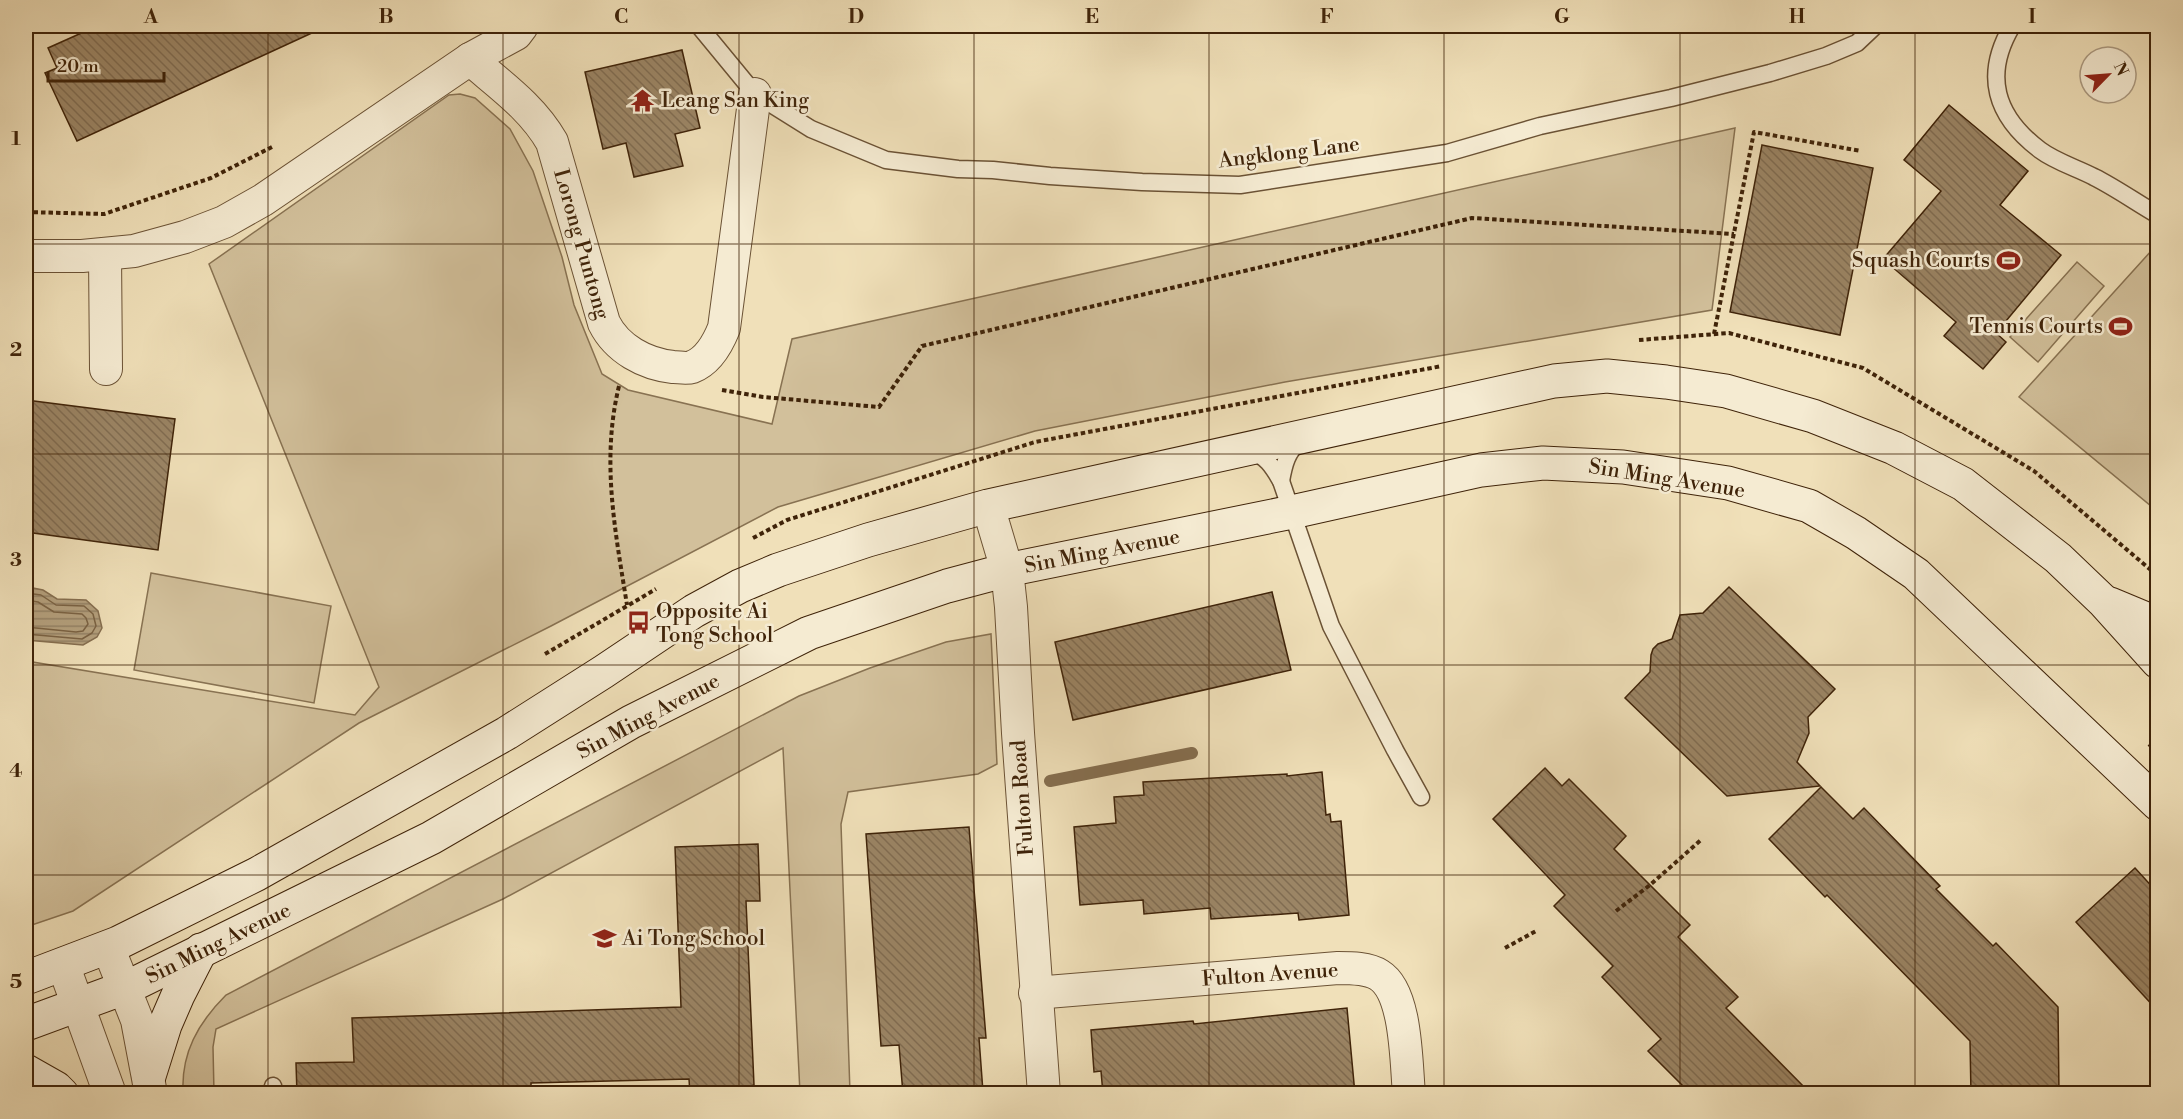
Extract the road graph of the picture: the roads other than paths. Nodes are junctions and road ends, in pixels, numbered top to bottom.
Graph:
1 (522, 26) edge
2 (699, 26) edge
3 (1875, 26) edge
4 (2012, 26) edge
5 (470, 59) junction
6 (755, 94) junction
7 (2157, 215) edge
8 (105, 254) junction
9 (26, 256) edge
10 (106, 369) dead end
11 (1305, 436) junction
12 (1246, 449) junction
13 (1281, 481) junction
14 (988, 506) junction
15 (1292, 512) junction
16 (1007, 570) junction
17 (2103, 601) junction
18 (2157, 624) edge
19 (2157, 662) edge
20 (1421, 796) dead end
21 (2157, 802) edge
22 (108, 946) junction
23 (201, 950) junction
24 (63, 964) junction
25 (26, 978) edge
26 (124, 987) junction
27 (1035, 993) junction
28 (79, 1005) junction
29 (26, 1024) edge
30 (26, 1071) edge
31 (150, 1085) edge
32 (62, 1094) edge
33 (110, 1094) edge
34 (1044, 1094) edge
35 (1409, 1094) edge

1 - 5 street
2 - 6 lane, Angklong Lane
3 - 6 lane, Angklong Lane
4 - 7 lane
5 - 6 street, Lorong Puntong
5 - 8 street
8 - 9 street
8 - 10 street
11 - 12 main road
11 - 13 lane
11 - 17 main road
12 - 13 lane
12 - 14 main road
13 - 15 lane
14 - 16 street, Fulton Road
14 - 22 main road
15 - 16 main road, Sin Ming Avenue
15 - 20 lane
15 - 21 main road, Sin Ming Avenue
16 - 23 main road, Sin Ming Avenue
16 - 27 street, Fulton Road
17 - 18 main road
17 - 19 main road
22 - 24 main road
22 - 26 street
23 - 26 main road, Sin Ming Avenue
23 - 31 main road
24 - 25 main road
24 - 28 street
26 - 28 main road, Sin Ming Avenue
26 - 31 street
27 - 34 street, Fulton Road
27 - 35 street, Fulton Avenue
28 - 29 main road, Sin Ming Avenue
28 - 33 street
30 - 32 main road

